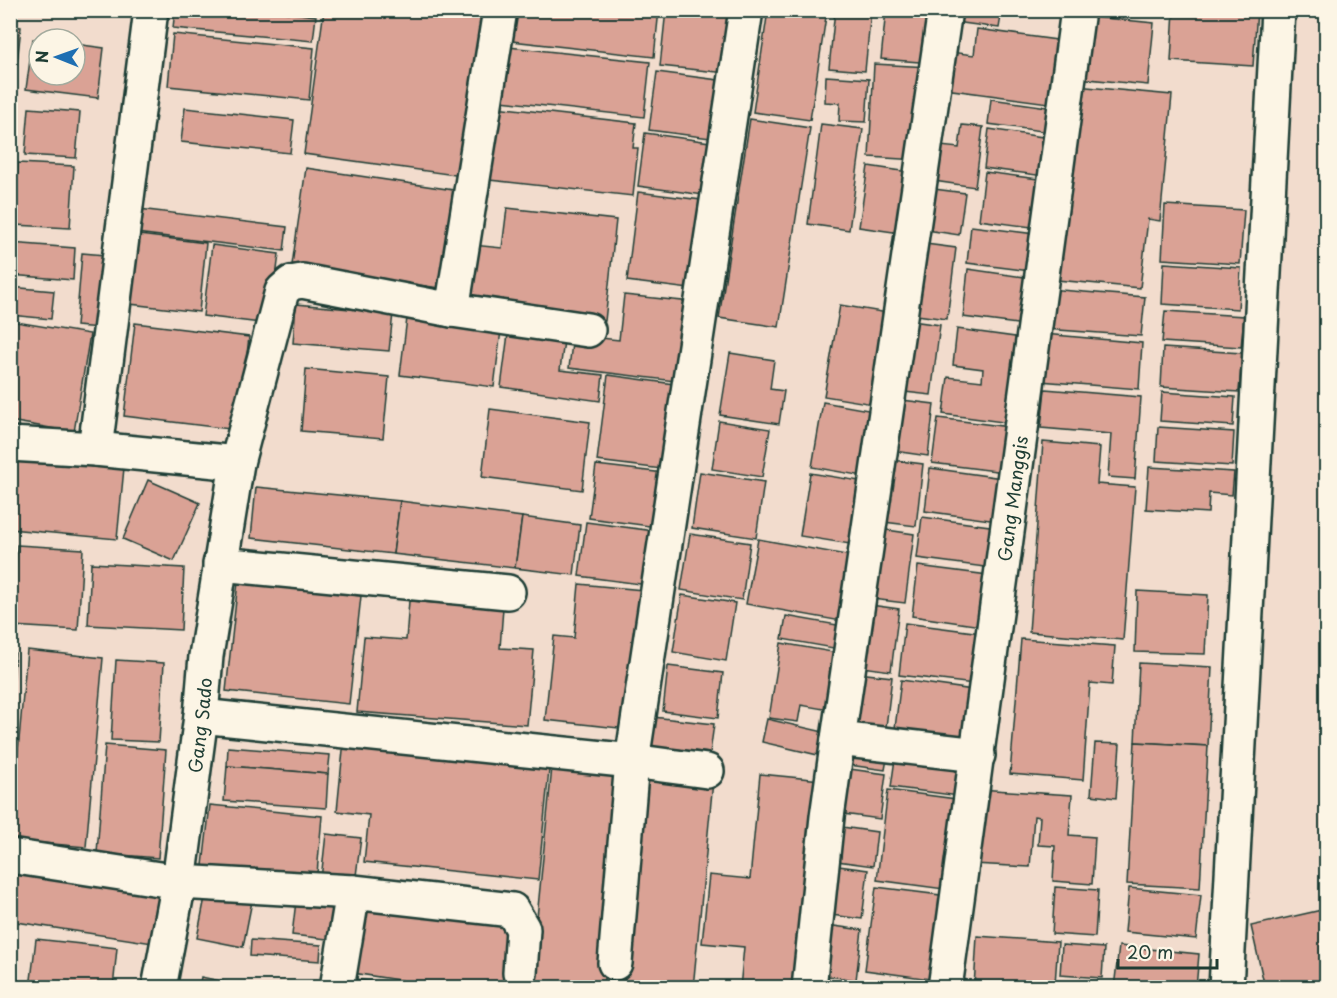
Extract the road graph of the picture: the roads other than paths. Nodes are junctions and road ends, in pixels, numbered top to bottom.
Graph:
1 (152, 10) edge
2 (500, 10) edge
3 (746, 10) edge
4 (945, 10) edge
5 (1078, 10) edge
6 (1278, 10) edge
7 (452, 310) junction
8 (588, 330) dead end
9 (10, 444) edge
10 (95, 449) junction
11 (237, 463) junction
12 (220, 564) junction
13 (508, 592) dead end
14 (201, 716) junction
15 (838, 739) junction
16 (978, 755) junction
17 (632, 761) junction
18 (707, 771) dead end
19 (10, 856) edge
20 (179, 882) junction
21 (353, 892) junction
22 (615, 963) dead end
23 (520, 974) dead end
24 (159, 987) edge
25 (337, 987) edge
26 (809, 987) edge
27 (945, 987) edge
28 (1226, 987) edge

1 - 10 street
2 - 7 street
3 - 17 street
4 - 15 street
5 - 16 street, Gang Manggis
6 - 28 street
7 - 8 street
7 - 11 street, Gang Sado
9 - 10 street
10 - 11 street
11 - 12 street, Gang Sado
12 - 13 street
12 - 14 street, Gang Sado
14 - 17 street
14 - 20 street, Gang Sado
15 - 16 street
15 - 26 street
16 - 27 street, Gang Manggis
17 - 18 street
17 - 22 street
19 - 20 street
20 - 21 street
20 - 24 street, Gang Sado
21 - 23 street
21 - 25 street

